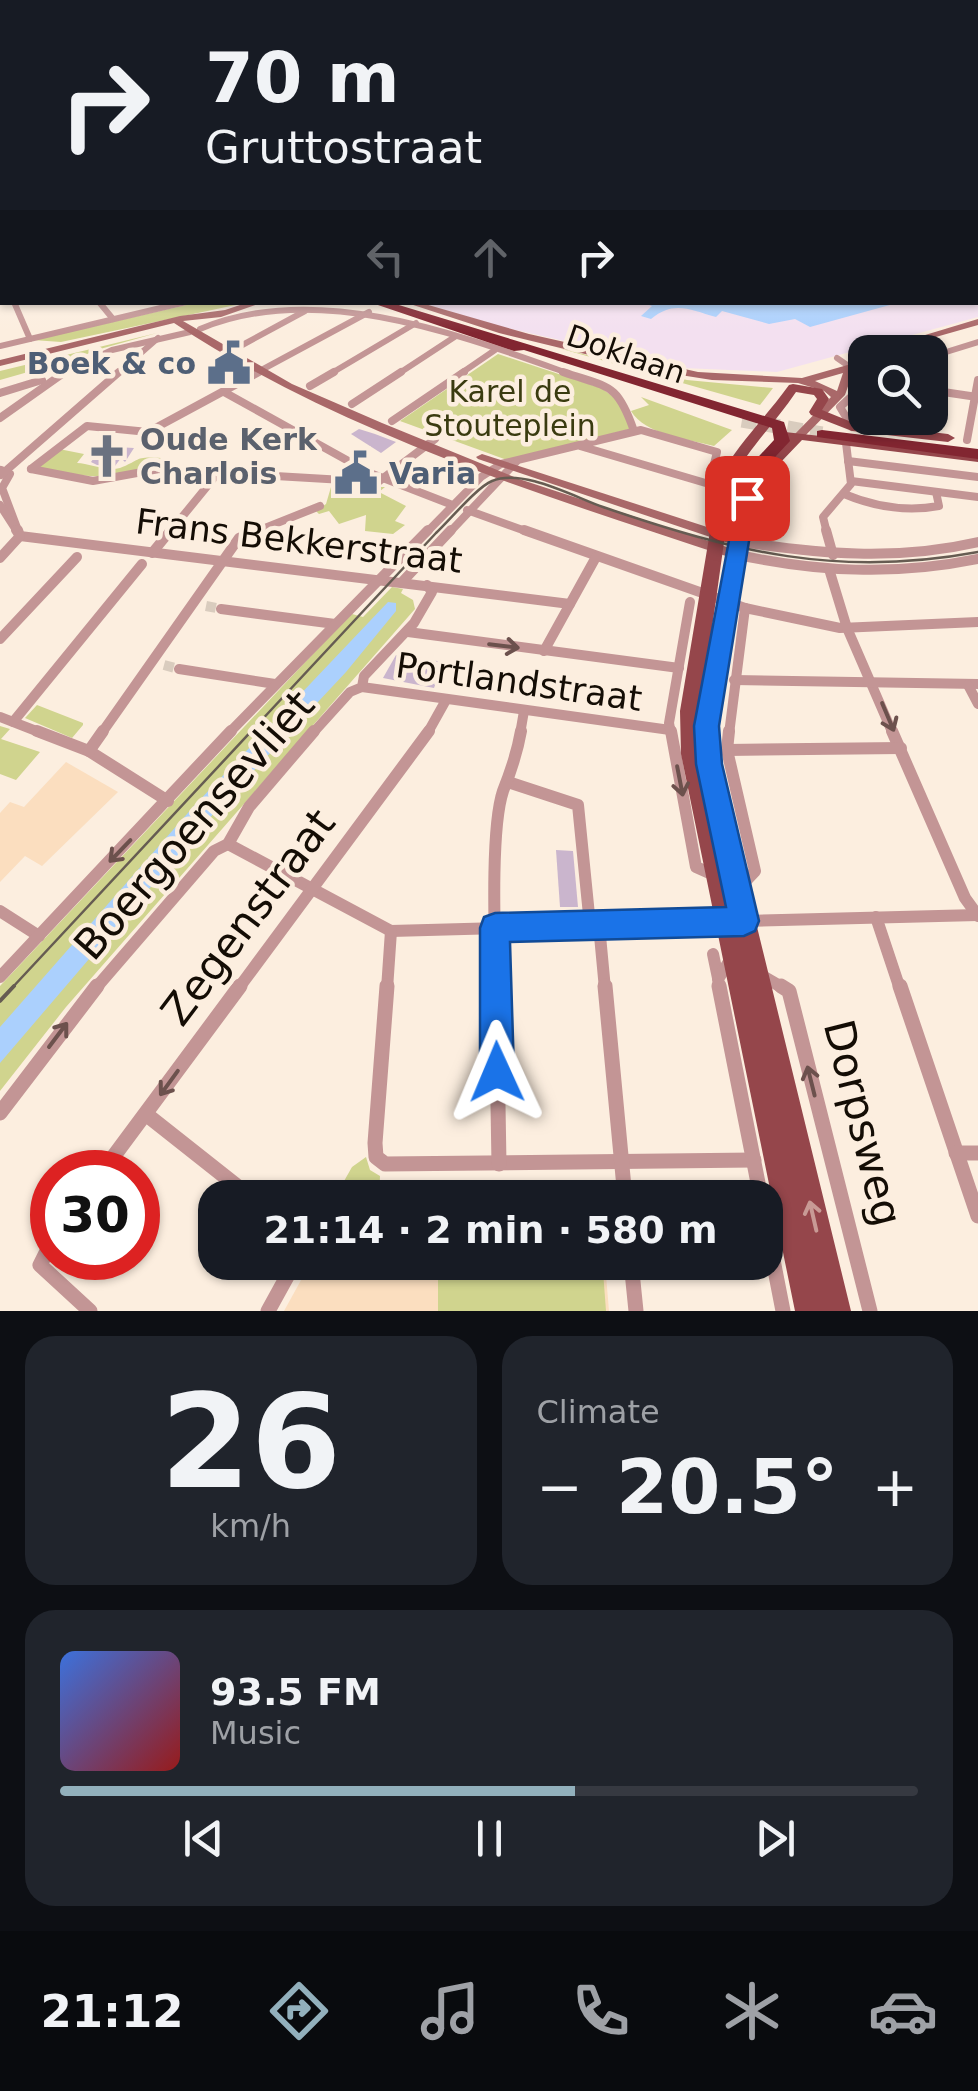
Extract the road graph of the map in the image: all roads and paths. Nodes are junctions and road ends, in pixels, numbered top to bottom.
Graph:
1 (15, 305) edge
2 (101, 305) edge
3 (173, 305) edge
4 (251, 305) edge
5 (396, 305) edge
6 (417, 305) edge
7 (374, 307) edge
8 (305, 310) junction
9 (113, 319) junction
10 (416, 323) junction
11 (978, 323) edge
12 (191, 327) junction
13 (935, 335) edge
14 (944, 335) edge
15 (456, 336) junction
16 (158, 337) junction
17 (30, 339) junction
18 (978, 342) edge
19 (502, 345) junction
20 (0, 346) edge
21 (235, 348) junction
22 (948, 351) edge
23 (848, 360) edge
24 (843, 362) junction
25 (848, 362) edge
26 (0, 363) edge
27 (640, 364) junction
28 (265, 369) junction
29 (598, 372) junction
30 (48, 380) junction
31 (978, 380) edge
32 (820, 381) junction
33 (310, 386) junction
34 (793, 388) junction
35 (224, 392) junction
36 (0, 393) edge
37 (948, 393) edge
38 (836, 396) junction
39 (976, 397) edge
40 (848, 400) edge
41 (352, 404) junction
42 (0, 418) edge
43 (848, 420) edge
44 (392, 422) junction
45 (769, 422) junction
46 (823, 426) junction
47 (848, 427) edge
48 (634, 431) junction
49 (791, 435) junction
50 (922, 435) edge
51 (948, 438) joint
52 (431, 442) junction
53 (846, 444) junction
54 (580, 446) junction
55 (976, 448) edge
56 (848, 461) junction
57 (504, 468) junction
58 (2, 472) edge
59 (218, 473) junction
60 (978, 476) edge
61 (386, 479) junction
62 (851, 481) junction
63 (1, 486) edge
64 (936, 492) junction
65 (844, 494) junction
66 (978, 497) edge
67 (450, 504) junction
68 (0, 505) edge
69 (320, 506) dead end
70 (467, 510) junction
71 (20, 536) junction
72 (737, 540) junction
73 (715, 542) junction
74 (978, 542) edge
75 (83, 550) junction
76 (833, 555) junction
77 (148, 557) junction
78 (596, 557) junction
79 (0, 558) edge
80 (227, 559) junction
81 (973, 561) edge
82 (830, 569) junction
83 (978, 573) edge
84 (380, 578) junction
85 (403, 581) junction
86 (427, 585) junction
87 (570, 604) junction
88 (710, 604) junction
89 (221, 609) tunnel mouth
90 (978, 622) edge
91 (335, 624) junction
92 (848, 628) junction
93 (408, 632) junction
94 (0, 639) edge
95 (544, 651) junction
96 (679, 668) junction
97 (180, 669) tunnel mouth
98 (734, 680) junction
99 (275, 684) junction
100 (973, 685) edge
101 (874, 686) junction
102 (362, 687) junction
103 (446, 700) junction
104 (978, 704) edge
105 (524, 710) junction
106 (0, 716) edge
107 (14, 722) junction
108 (670, 730) junction
109 (901, 748) junction
110 (727, 750) junction
111 (89, 751) junction
112 (511, 782) junction
113 (168, 800) junction
114 (228, 844) junction
115 (716, 876) junction
116 (737, 890) junction
117 (310, 892) junction
118 (0, 911) edge
119 (876, 916) junction
120 (978, 916) edge
121 (735, 921) junction
122 (594, 925) junction
123 (495, 928) junction
124 (391, 931) junction
125 (40, 936) junction
126 (721, 963) junction
127 (756, 972) junction
128 (0, 977) edge
129 (0, 1113) edge
130 (146, 1115) junction
131 (119, 1150) edge
132 (956, 1153) junction
133 (978, 1153) edge
134 (754, 1160) junction
135 (621, 1161) junction
136 (499, 1164) junction
137 (229, 1180) edge
138 (623, 1180) edge
139 (758, 1180) edge
140 (978, 1216) edge
141 (56, 1280) edge
142 (286, 1280) edge
143 (633, 1280) edge
144 (777, 1280) edge
145 (90, 1311) edge
146 (268, 1311) edge
147 (636, 1311) edge
148 (783, 1311) edge
149 (810, 1311) edge
150 (836, 1311) edge
151 (870, 1311) edge

1 - 17 street
2 - 9 street
3 - 9 street
4 - 12 main road, Doklaan
5 - 19 highway, Doklaan
6 - 27 main road, Doklaan
7 - 8 street, Doklaan
7 - 10 street, Doklaan
7 - 28 street
7 - 29 highway, Doklaan
8 - 12 street, Doklaan
8 - 21 street
9 - 17 street
10 - 15 street, Doklaan
10 - 33 street
11 - 13 main road
11 - 14 main road
12 - 16 street
12 - 21 main road
12 - 26 main road, Doklaan
12 - 28 main road
15 - 19 street, Doklaan
15 - 41 street
16 - 30 street
16 - 58 street
17 - 20 street
18 - 22 street
19 - 29 highway, Doklaan
19 - 44 street
19 - 45 highway
19 - 48 street, Doklaan
21 - 28 main road
23 - 24 main road
24 - 25 main road
24 - 32 main road
24 - 34 main road
24 - 38 main road
27 - 34 main road, Doklaan
27 - 34 main road, Doklaan
28 - 33 main road
28 - 35 street
28 - 52 main road
29 - 45 highway
30 - 36 street
30 - 42 street
31 - 39 street
32 - 34 main road, Doklaan
32 - 38 main road, Doklaan
33 - 41 main road
34 - 45 main road
34 - 46 main road
34 - 49 main road
35 - 59 street
35 - 61 street
37 - 39 street
38 - 46 main road
39 - 55 street
40 - 43 street
41 - 44 main road
44 - 52 main road
45 - 49 highway
45 - 73 main road, Dorpsweg
46 - 47 main road
46 - 49 main road
46 - 55 highway
48 - 54 street
48 - 54 street
49 - 53 main road
49 - 72 main road, Dorpsweg
49 - 72 highway
50 - 51 main road
51 - 55 highway
52 - 57 main road
52 - 61 street
53 - 55 main road
53 - 56 street
54 - 57 street
56 - 60 street
56 - 62 street
57 - 67 street, Boergoensevliet
57 - 70 street
57 - 73 main road
58 - 63 street
59 - 61 street
59 - 77 street
61 - 67 street
62 - 64 street
62 - 65 street
63 - 71 street
64 - 65 street
64 - 66 street
65 - 76 street
67 - 84 street, Boergoensevliet
68 - 71 street
69 - 80 street
70 - 78 street
70 - 85 street
71 - 75 street, Frans Bekkerstraat
71 - 79 street
72 - 73 main road
72 - 76 street
72 - 82 street
72 - 88 main road, Dorpsweg
73 - 88 main road, Dorpsweg
74 - 76 street
75 - 77 street, Frans Bekkerstraat
75 - 94 street
77 - 80 street, Frans Bekkerstraat
77 - 107 street
78 - 87 street
78 - 88 street
80 - 84 street, Frans Bekkerstraat
80 - 111 street
81 - 82 street
81 - 83 street
82 - 92 street
84 - 85 street, Frans Bekkerstraat
84 - 91 street, Boergoensevliet
85 - 86 street, Frans Bekkerstraat
86 - 87 street, Frans Bekkerstraat
86 - 93 street, Boergoensevliet
87 - 95 street
88 - 92 street
88 - 96 street, Dorpsweg
88 - 98 street, Dorpsweg
88 - 115 main road, Dorpsweg
88 - 116 main road, Dorpsweg
89 - 91 street
90 - 92 street
91 - 99 street, Boergoensevliet
92 - 101 street
93 -> 95 street
93 - 102 street, Boergoensevliet
95 - 96 street
96 - 108 street, Dorpsweg
97 - 99 street
98 - 101 street
98 - 110 street, Dorpsweg
99 - 113 street, Boergoensevliet
100 - 101 street
100 - 104 street
101 -> 109 street
102 - 103 street, Portlandstraat
102 - 114 street, Boergoensevliet
103 - 105 street, Portlandstraat
103 - 117 street, Zegenstraat
105 - 108 street, Portlandstraat
105 - 112 street
106 - 107 street
107 - 111 street
108 -> 115 street, Dorpsweg
109 - 110 street
109 - 120 street
110 - 116 street, Dorpsweg
111 - 113 street
112 - 122 street
112 - 123 street
113 -> 125 street, Boergoensevliet
114 - 117 street
129 -> 114 street, Boergoensevliet
115 - 121 main road, Dorpsweg
116 - 121 main road, Dorpsweg
117 - 124 street
117 -> 130 street, Zegenstraat
118 - 125 street
119 - 120 street
119 - 121 street
119 - 132 street
121 - 122 street
121 - 126 main road, Dorpsweg
121 - 127 main road, Dorpsweg
122 - 123 street
122 - 135 street
123 - 124 street
123 - 136 street
124 - 136 street
125 - 128 street, Boergoensevliet
126 - 134 street, Dorpsweg
126 - 149 main road, Dorpsweg
150 -> 127 main road, Dorpsweg
151 -> 127 street, Dorpsweg
130 - 131 street, Zegenstraat
130 - 137 street
132 - 133 street
132 - 140 street
134 - 135 street
134 - 139 street, Dorpsweg
135 - 136 street
135 - 138 street
141 - 145 street
142 - 146 street
143 - 147 street
144 - 148 street

